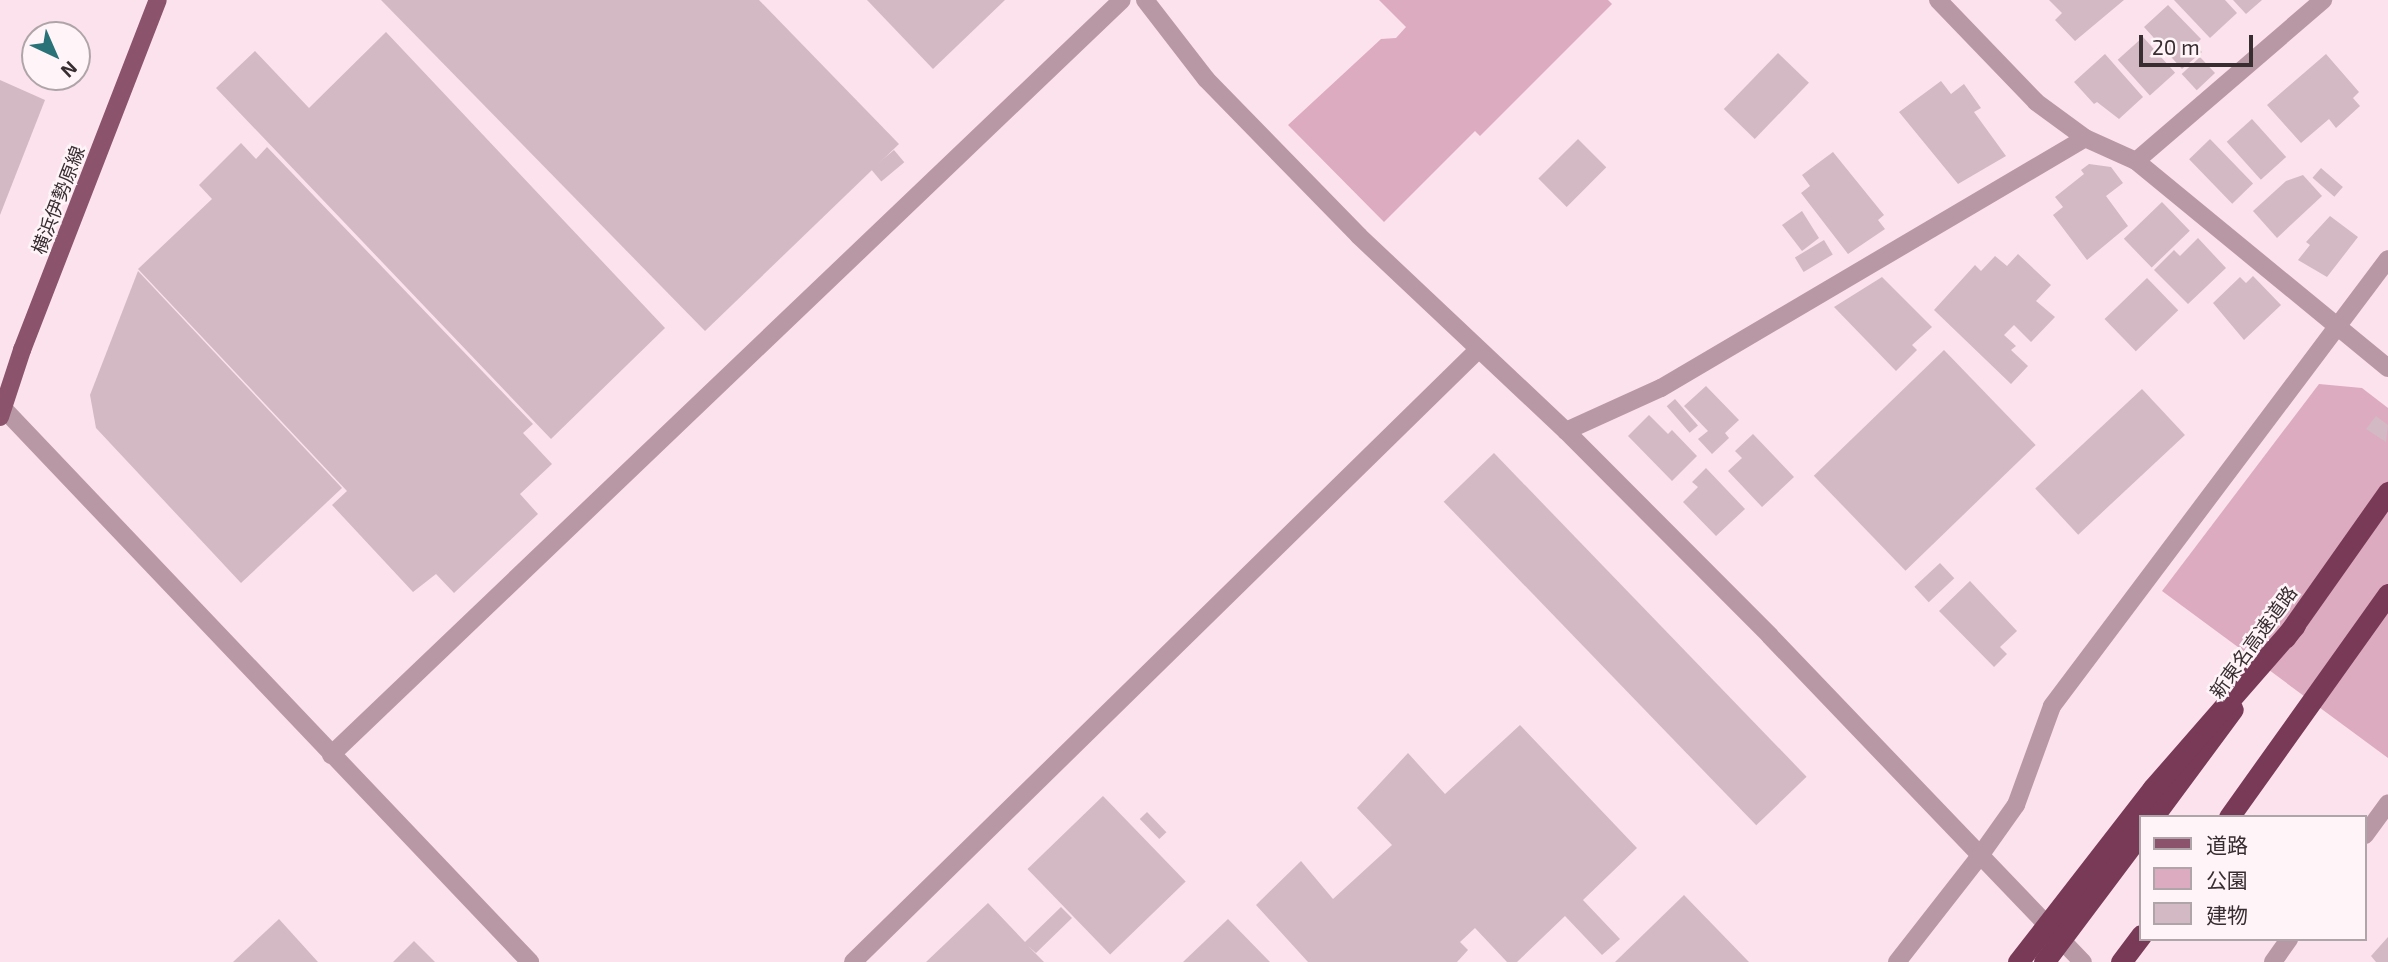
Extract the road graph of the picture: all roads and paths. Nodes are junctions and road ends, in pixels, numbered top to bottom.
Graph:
1 (158, 0) edge
2 (1122, 0) edge
3 (1144, 0) edge
4 (1938, 0) edge
5 (2323, 0) edge
6 (2085, 138) junction
7 (2136, 161) junction
8 (2388, 259) edge
9 (2340, 329) junction
10 (1478, 350) junction
11 (2388, 368) edge
12 (1, 410) edge
13 (1566, 431) junction
14 (2388, 492) edge
15 (2388, 594) edge
16 (2295, 625) junction
17 (331, 755) junction
18 (2388, 803) edge
19 (2154, 815) edge
20 (2230, 815) edge
21 (2367, 832) edge
22 (2140, 834) edge
23 (1979, 857) junction
24 (2140, 935) edge
25 (2288, 941) edge
26 (530, 962) edge
27 (853, 962) edge
28 (1897, 962) edge
29 (2018, 962) edge
30 (2044, 962) edge
31 (2083, 962) edge
32 (2121, 962) edge
33 (2273, 962) edge

1 - 12 main road, 横浜伊勢原線
2 - 17 street
3 - 10 street
4 - 6 street
5 - 7 street
6 - 7 street
6 - 13 street
7 - 9 street
8 - 9 street
9 - 11 street
9 - 23 street
10 - 13 street
10 - 27 street
12 - 17 street
13 - 23 street
14 - 16 highway, 新東名高速道路
15 - 20 highway
16 - 19 highway, 新東名高速道路, bridge
16 - 29 highway, bridge
17 - 26 street
18 - 21 street
22 - 30 highway, bridge
23 - 28 street
23 - 31 street
24 - 32 highway
25 - 33 street

